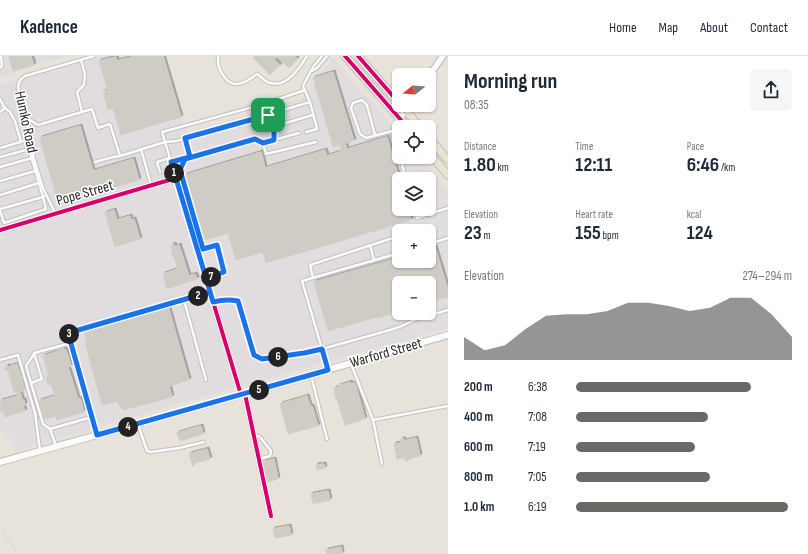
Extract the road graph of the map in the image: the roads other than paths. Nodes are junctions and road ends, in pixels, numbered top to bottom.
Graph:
1 (1, 56) edge
2 (94, 56) edge
3 (218, 56) edge
4 (307, 56) edge
5 (322, 56) edge
6 (328, 56) edge
7 (345, 56) edge
8 (358, 56) edge
9 (443, 56) edge
10 (81, 60) junction
11 (0, 68) edge
12 (435, 68) edge
13 (312, 71) junction
14 (305, 90) junction
15 (392, 94) edge
16 (0, 99) edge
17 (310, 102) junction
18 (264, 104) junction
19 (5, 108) junction
20 (0, 112) edge
21 (82, 112) junction
22 (402, 112) edge
23 (408, 112) edge
24 (268, 115) junction
25 (314, 115) junction
26 (400, 118) joint
27 (414, 120) edge
28 (26, 121) junction
29 (272, 128) junction
30 (392, 131) edge
31 (306, 132) dead end
32 (299, 133) dead end
33 (375, 135) junction
34 (185, 138) junction
35 (30, 139) junction
36 (274, 140) junction
37 (21, 142) junction
38 (165, 142) junction
39 (316, 142) dead end
40 (263, 143) junction
41 (436, 146) edge
42 (0, 148) edge
43 (33, 148) junction
44 (29, 149) junction
45 (141, 149) junction
46 (120, 156) junction
47 (0, 157) edge
48 (190, 157) junction
49 (32, 158) junction
50 (170, 158) junction
51 (447, 158) edge
52 (185, 159) junction
53 (436, 160) edge
54 (436, 161) edge
55 (95, 162) dead end
56 (171, 162) junction
57 (0, 168) edge
58 (35, 171) junction
59 (160, 172) dead end
60 (448, 175) edge
61 (176, 178) junction
62 (0, 181) edge
63 (39, 183) junction
64 (151, 185) junction
65 (0, 195) edge
66 (44, 196) junction
67 (448, 208) edge
68 (0, 209) edge
69 (436, 212) edge
70 (56, 214) junction
71 (0, 230) edge
72 (392, 238) edge
73 (448, 238) edge
74 (436, 242) edge
75 (370, 245) junction
76 (203, 249) junction
77 (198, 251) junction
78 (392, 254) edge
79 (374, 260) junction
80 (206, 278) junction
81 (313, 278) junction
82 (210, 292) junction
83 (184, 300) junction
84 (213, 302) junction
85 (448, 310) edge
86 (448, 335) edge
87 (71, 343) junction
88 (322, 349) junction
89 (34, 353) junction
90 (0, 360) edge
91 (351, 363) junction
92 (328, 370) junction
93 (311, 375) junction
94 (206, 380) dead end
95 (31, 382) junction
96 (243, 394) junction
97 (448, 406) edge
98 (92, 417) junction
99 (373, 420) junction
100 (138, 424) junction
101 (50, 429) junction
102 (254, 434) junction
103 (97, 435) junction
104 (327, 439) dead end
105 (204, 442) dead end
106 (56, 447) junction
107 (40, 451) junction
108 (259, 459) junction
109 (0, 462) edge
110 (382, 464) dead end
111 (271, 516) dead end

1 - 11 lane
2 - 10 lane, Humko Road
3 - 4 lane
5 - 13 lane
6 - 13 lane
7 - 26 main road
8 - 15 main road
9 - 12 street
10 - 21 lane
10 - 28 lane, Humko Road
13 - 14 lane
14 - 17 lane
14 - 18 lane
16 - 19 lane
17 - 24 lane
17 - 25 lane
18 - 24 lane
18 - 38 lane
19 - 20 lane
19 - 37 lane
21 - 28 lane
21 - 46 lane
22 - 26 street
23 - 27 main road
24 - 29 lane
24 - 34 lane
25 - 29 lane
25 - 31 lane
28 - 35 lane, Humko Road
29 - 36 lane
30 - 33 lane
32 - 36 lane
33 - 33 lane
34 - 38 lane
34 - 48 lane
35 - 37 lane
35 - 43 lane, Humko Road
36 - 40 lane
37 - 42 lane
38 - 45 lane
38 - 50 lane
39 - 40 lane
40 - 48 lane
41 - 51 main road
43 - 44 lane
43 - 66 lane, Humko Road
44 - 47 lane
44 - 49 lane
45 - 46 lane
45 - 64 lane
46 - 55 lane
48 - 52 lane
49 - 57 lane
49 - 58 lane
50 - 56 lane
50 - 59 lane
51 - 53 street
52 - 56 lane
52 - 76 lane
54 - 60 main road
56 - 61 lane
58 - 62 lane
58 - 63 lane
61 - 64 street, Pope Street
61 - 77 street
63 - 65 lane
63 - 66 lane
64 - 70 street, Pope Street
66 - 68 lane
66 - 68 lane
66 - 70 lane, Humko Road
67 - 69 lane
70 - 71 street, Pope Street
72 - 75 lane
73 - 74 lane
75 - 79 lane
75 - 81 lane
76 - 77 lane
76 - 80 lane
77 - 80 street
78 - 79 lane
79 - 81 lane
80 - 82 street
81 - 88 lane
82 - 83 lane
82 - 84 street
83 - 87 lane
83 - 94 lane
84 - 88 lane
84 - 96 street
85 - 88 lane
86 - 91 main road, Warford Street
87 - 89 lane
87 - 98 lane
88 - 92 lane
89 - 95 lane
89 - 95 lane
90 - 107 lane
91 - 92 main road, Warford Street
91 - 99 lane
92 - 93 main road, Warford Street
93 - 96 main road, Warford Street
93 - 104 lane
95 - 101 lane
96 - 100 main road, Warford Street
96 - 102 street
97 - 99 lane
98 - 101 lane
98 - 103 lane
99 - 110 lane
100 - 103 main road, Warford Street
100 - 105 lane
101 - 106 lane
102 - 108 street
102 - 108 lane
103 - 106 main road, Warford Street
106 - 107 main road, Warford Street
107 - 109 main road, Warford Street
108 - 111 street

